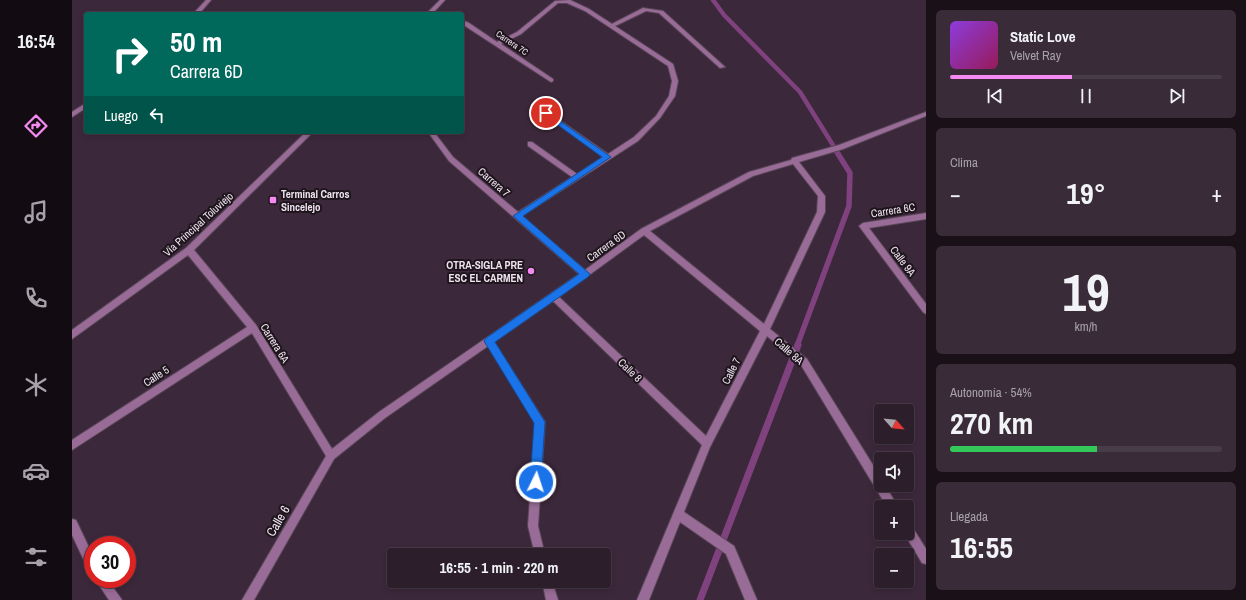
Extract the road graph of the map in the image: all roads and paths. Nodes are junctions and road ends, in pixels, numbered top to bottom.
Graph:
1 (208, 0) edge
2 (444, 0) edge
3 (198, 12) edge
4 (431, 12) edge
5 (464, 23) edge
6 (612, 26) junction
7 (497, 44) junction
8 (722, 67) dead end
9 (551, 80) dead end
10 (84, 106) edge
11 (546, 113) dead end
12 (926, 114) edge
13 (72, 115) edge
14 (308, 134) edge
15 (432, 134) edge
16 (530, 144) dead end
17 (608, 157) junction
18 (794, 160) junction
19 (577, 177) junction
20 (517, 216) junction
21 (926, 216) edge
22 (863, 226) joint
23 (644, 231) junction
24 (189, 250) junction
25 (585, 274) junction
26 (553, 296) junction
27 (926, 310) edge
28 (253, 328) junction
29 (765, 331) junction
30 (72, 335) edge
31 (489, 341) junction
32 (707, 444) junction
33 (72, 445) edge
34 (331, 456) junction
35 (889, 500) edge
36 (679, 514) junction
37 (72, 524) edge
38 (914, 540) edge
39 (538, 548) edge
40 (84, 549) edge
41 (926, 559) edge
42 (107, 588) edge
43 (549, 588) edge
44 (116, 600) edge
45 (248, 600) edge
46 (552, 600) edge
47 (643, 600) edge
48 (751, 600) edge

1 - 3 street
2 - 4 street
5 - 7 street, Carrera 7C
6 - 7 street
6 - 8 street
6 - 17 street
7 - 9 street, Carrera 7C
10 - 13 street
11 - 17 street
12 - 18 street, Carrera 6D
14 - 24 street, Vía Principal Toluviejo
15 - 20 street, Carrera 7
16 - 19 street
17 - 19 street
18 - 23 street, Carrera 6D
18 - 29 street, Calle 7
19 - 20 street
20 - 25 street, Carrera 7
21 - 22 street, Carrera 6C
22 - 27 street, Calle 9A
23 - 25 street, Carrera 6D
23 - 29 street, Calle 8A
24 - 28 street, Carrera 6A
24 - 30 street, Vía Principal Toluviejo
25 - 26 street, Carrera 6D
26 - 31 street, Carrera 6D
26 - 32 street, Calle 8
28 - 33 street, Calle 5
28 - 34 street, Carrera 6A
29 - 32 street, Calle 7
29 - 35 street, Calle 8A
31 - 34 street, Carrera 6D
31 - 39 street
32 - 36 street, Calle 7
34 - 45 street, Calle 6
36 - 47 street, Calle 7
36 - 48 street
37 - 40 street
38 - 41 street
42 - 44 street
43 - 46 street

